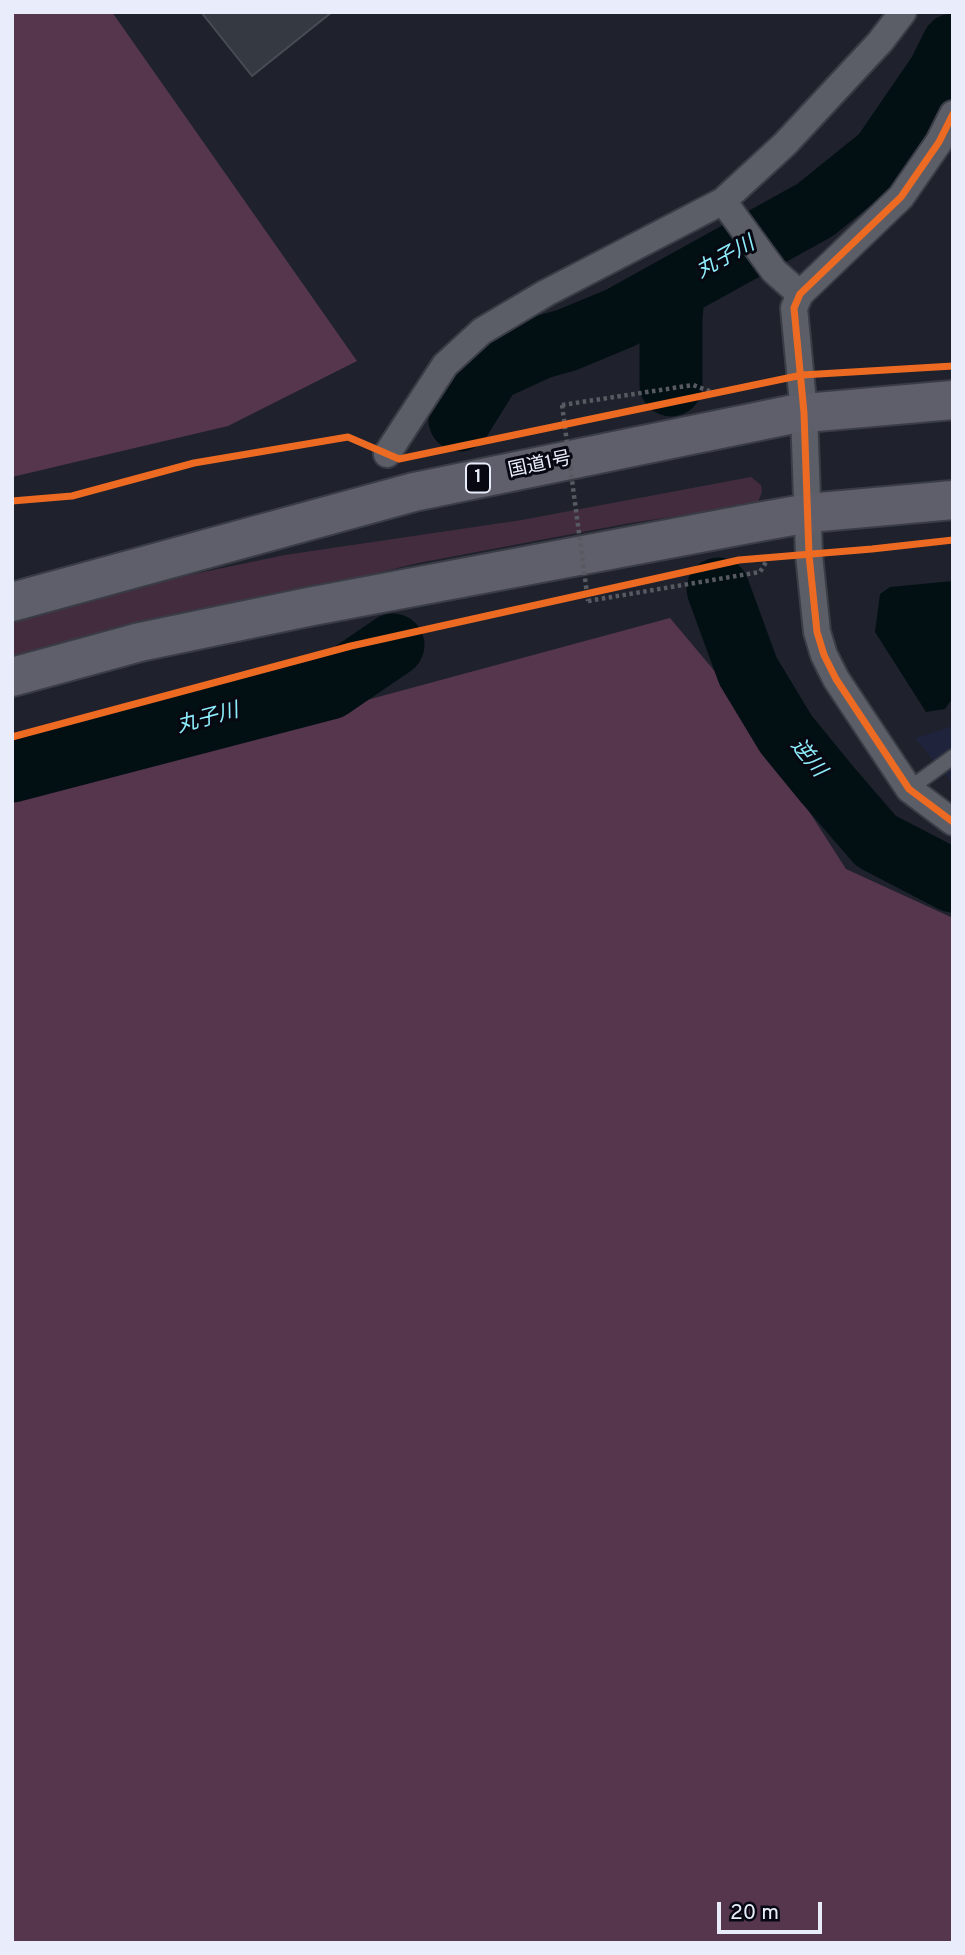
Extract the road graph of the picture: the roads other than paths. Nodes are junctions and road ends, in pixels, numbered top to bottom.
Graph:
1 (903, 12) edge
2 (953, 114) edge
3 (729, 210) junction
4 (800, 294) junction
5 (953, 400) edge
6 (804, 413) junction
7 (387, 454) road end
8 (953, 500) edge
9 (809, 513) junction
10 (12, 602) edge
11 (12, 677) edge
12 (953, 757) edge
13 (909, 789) junction
14 (953, 822) edge

1 - 3 street
2 - 4 street
3 - 4 street
3 - 7 street
4 - 6 street
5 - 6 highway, 国道1号 / 1
6 - 9 street
6 - 10 highway, 国道1号 / 1
8 - 9 highway
9 - 11 highway
9 - 13 street
12 - 13 lane
13 - 14 street

